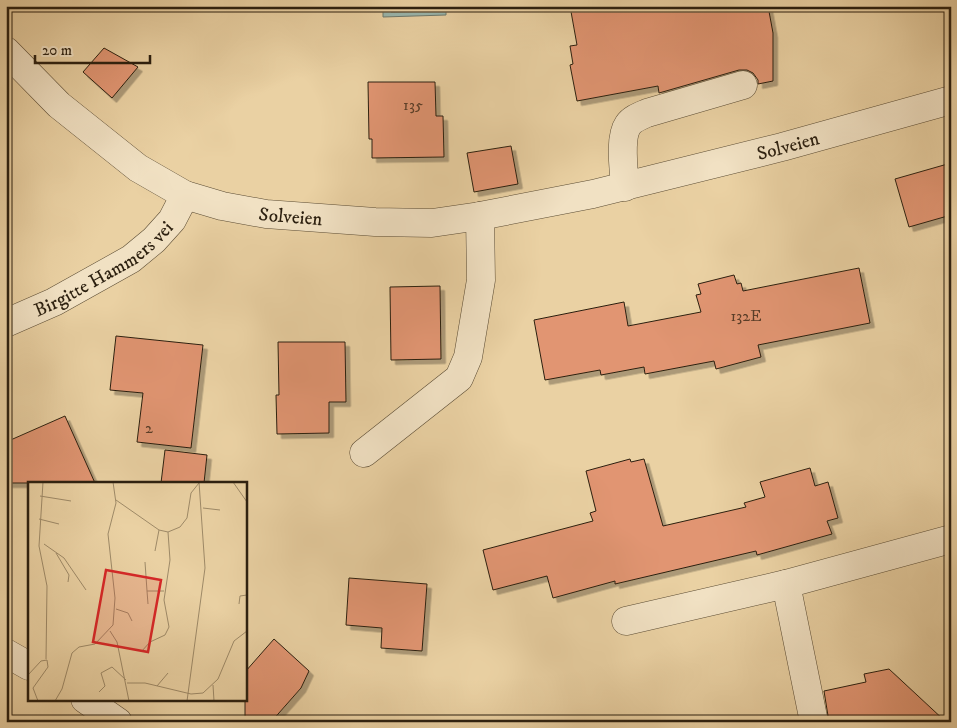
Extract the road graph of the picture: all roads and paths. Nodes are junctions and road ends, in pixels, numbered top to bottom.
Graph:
1 (6, 51) edge
2 (743, 85) dead end
3 (951, 100) edge
4 (625, 187) junction
5 (185, 195) junction
6 (480, 216) junction
7 (6, 323) edge
8 (364, 453) dead end
9 (951, 539) edge
10 (786, 584) junction
11 (626, 621) dead end
12 (6, 654) edge
13 (28, 665) edge
14 (86, 700) edge
15 (118, 722) edge
16 (814, 722) edge

1 - 5 street, Solveien
2 - 4 street
3 - 4 street, Solveien
4 - 6 street, Solveien
5 - 6 street, Solveien
5 - 7 street, Birgitte Hammers vei
6 - 8 street
9 - 10 street
10 - 11 street
10 - 16 street
12 - 13 street
14 - 15 street

